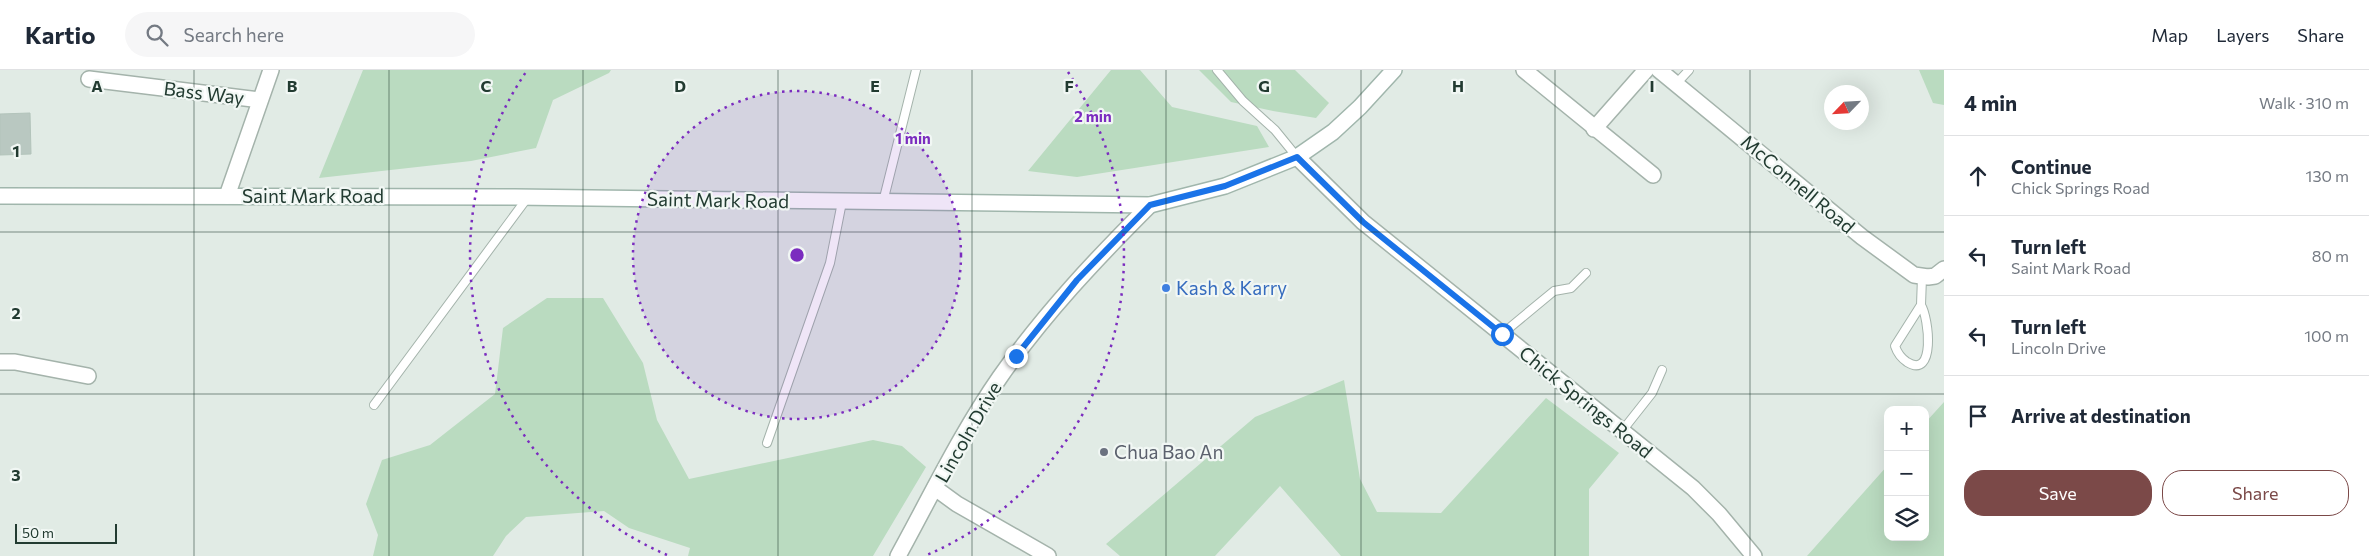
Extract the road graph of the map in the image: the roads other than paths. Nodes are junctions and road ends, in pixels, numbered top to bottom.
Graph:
1 (271, 70) edge
2 (916, 70) edge
3 (1217, 70) edge
4 (1394, 70) edge
5 (1524, 70) edge
6 (1646, 70) edge
7 (1659, 70) edge
8 (1689, 70) edge
9 (89, 79) dead end
10 (1676, 84) junction
11 (260, 100) junction
12 (1594, 129) junction
13 (1297, 157) junction
14 (1653, 175) dead end
15 (0, 196) edge
16 (227, 196) junction
17 (528, 197) junction
18 (842, 202) junction
19 (883, 202) junction
20 (1150, 205) junction
21 (1944, 269) edge
22 (1586, 273) dead end
23 (1922, 277) junction
24 (1920, 305) junction
25 (1502, 334) junction
26 (0, 362) edge
27 (1662, 370) dead end
28 (88, 376) dead end
29 (374, 405) dead end
30 (1622, 430) junction
31 (767, 443) dead end
32 (936, 488) junction
33 (898, 556) edge
34 (1048, 556) edge
35 (1754, 556) edge

1 - 11 street
2 - 19 lane
3 - 13 lane
4 - 13 street, Saint Mark Road
5 - 12 street
6 - 12 street
7 - 10 street, McConnell Road
8 - 10 lane
9 - 11 street, Bass Way
10 - 23 street, McConnell Road
11 - 16 street
12 - 14 street
13 - 20 street, Saint Mark Road
13 - 25 street, Chick Springs Road
15 - 16 street, Saint Mark Road
16 - 17 street, Saint Mark Road
17 - 18 street, Saint Mark Road
17 - 29 lane
18 - 19 street, Saint Mark Road
18 - 31 lane
19 - 20 street, Saint Mark Road
20 - 32 street, Lincoln Drive
21 - 23 street
22 - 25 lane
23 - 24 lane
24 - 24 lane
25 - 30 street, Chick Springs Road
26 - 28 street
27 - 30 lane
30 - 35 street, Chick Springs Road
32 - 33 street, Lincoln Drive
32 - 34 street

